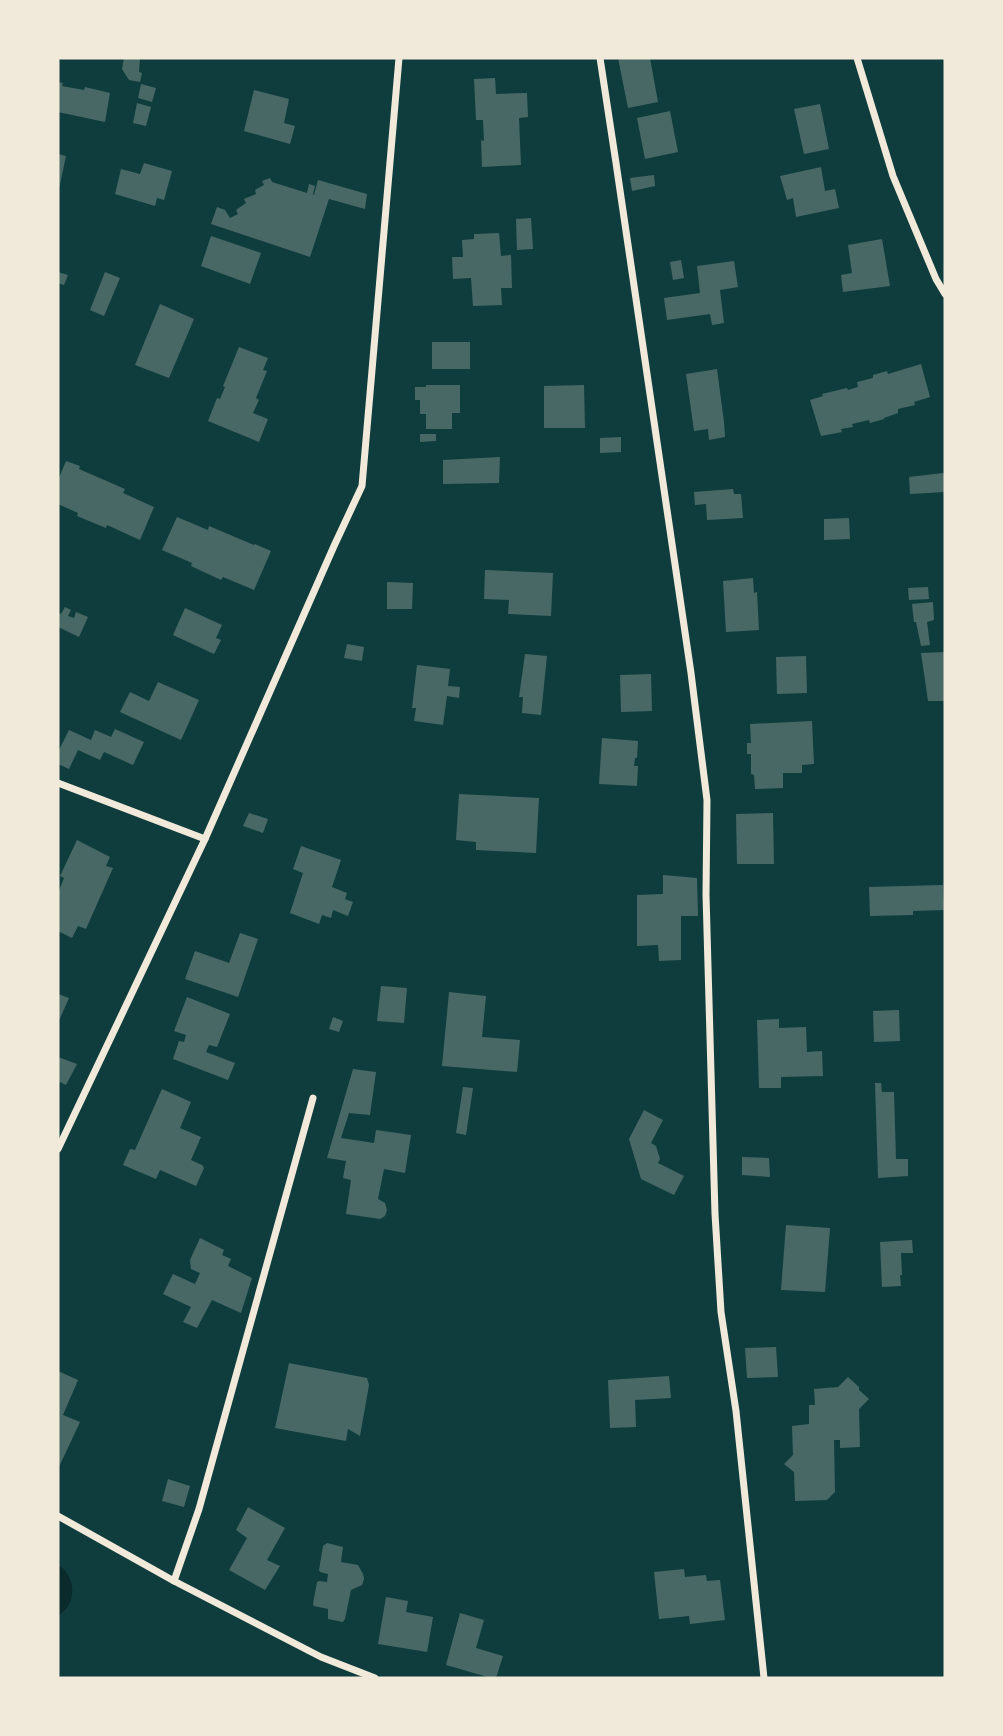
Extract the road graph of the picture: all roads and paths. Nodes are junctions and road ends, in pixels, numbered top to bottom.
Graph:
1 (400, 58) edge
2 (600, 58) edge
3 (857, 58) edge
4 (945, 294) edge
5 (58, 783) edge
6 (205, 839) junction
7 (313, 1098) dead end
8 (58, 1149) edge
9 (58, 1516) edge
10 (174, 1581) junction
11 (375, 1678) edge
12 (764, 1678) edge

1 - 6 street
2 - 12 street
3 - 4 street
5 - 6 street
6 - 8 street
7 - 10 street
9 - 10 street
10 - 11 street

